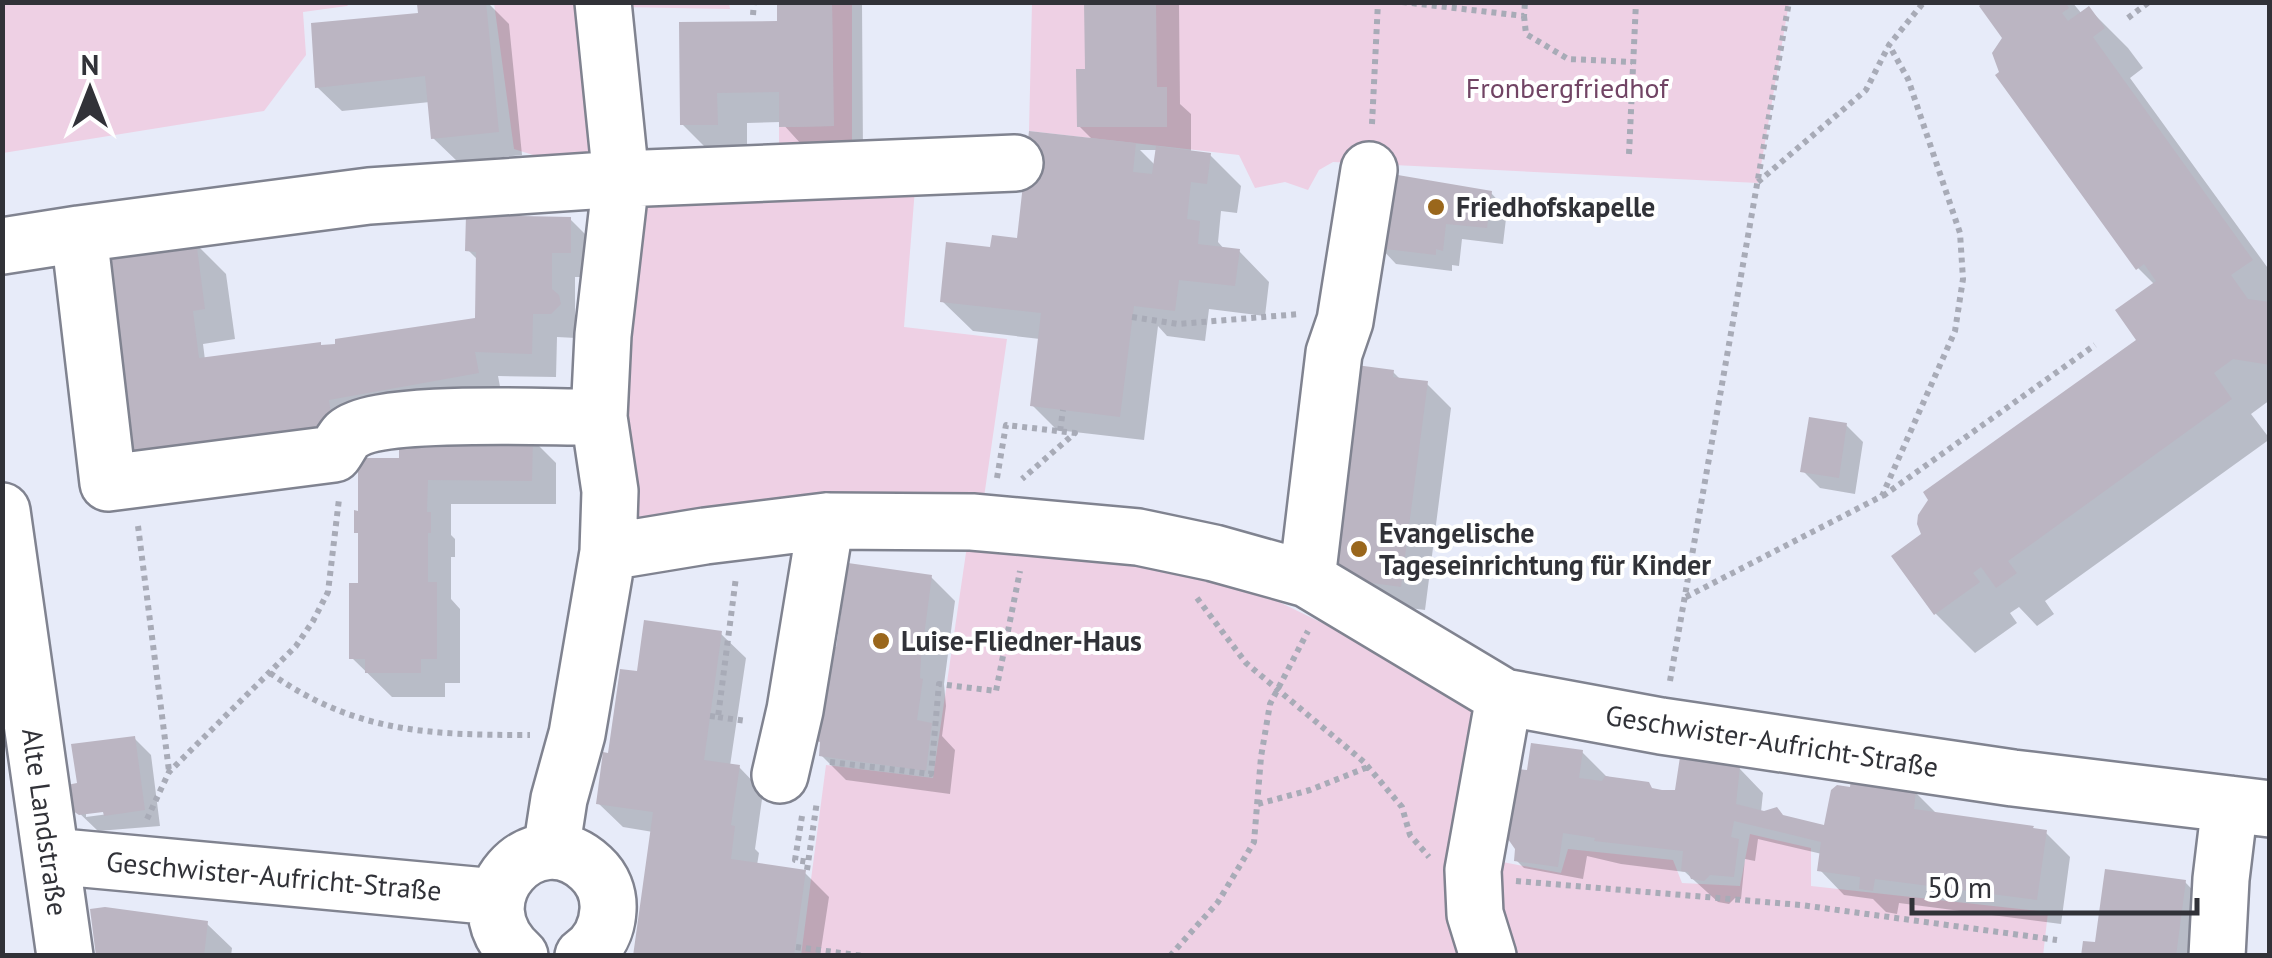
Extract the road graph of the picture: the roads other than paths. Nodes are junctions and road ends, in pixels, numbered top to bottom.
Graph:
1 (603, 2) edge
2 (1015, 163) dead end
3 (1369, 170) road end
4 (620, 179) junction
5 (79, 234) junction
6 (2, 246) edge
7 (599, 418) junction
8 (2, 511) edge
9 (826, 521) junction
10 (608, 552) junction
11 (1318, 585) junction
12 (1504, 698) junction
13 (17, 731) edge
14 (803, 786) road end
15 (2250, 807) edge
16 (551, 852) junction
17 (51, 856) junction
18 (496, 897) junction
19 (64, 956) edge
20 (520, 956) edge
21 (583, 956) edge
22 (1488, 956) edge
23 (2217, 956) edge

1 - 4 street
2 - 4 street
3 - 11 street
4 - 5 street
4 - 7 street
5 - 6 street
5 - 7 street
7 - 10 street
8 - 13 street, Alte Landstraße
9 - 10 street, Geschwister-Aufricht-Straße
9 - 11 street, Geschwister-Aufricht-Straße
9 - 14 street
10 - 16 street
11 - 12 street, Geschwister-Aufricht-Straße
12 - 15 street, Geschwister-Aufricht-Straße
12 - 22 street
13 - 17 street, Alte Landstraße
15 - 23 street
16 - 18 street
16 - 21 street
17 - 18 street, Geschwister-Aufricht-Straße
17 - 19 street, Alte Landstraße
18 - 20 street

